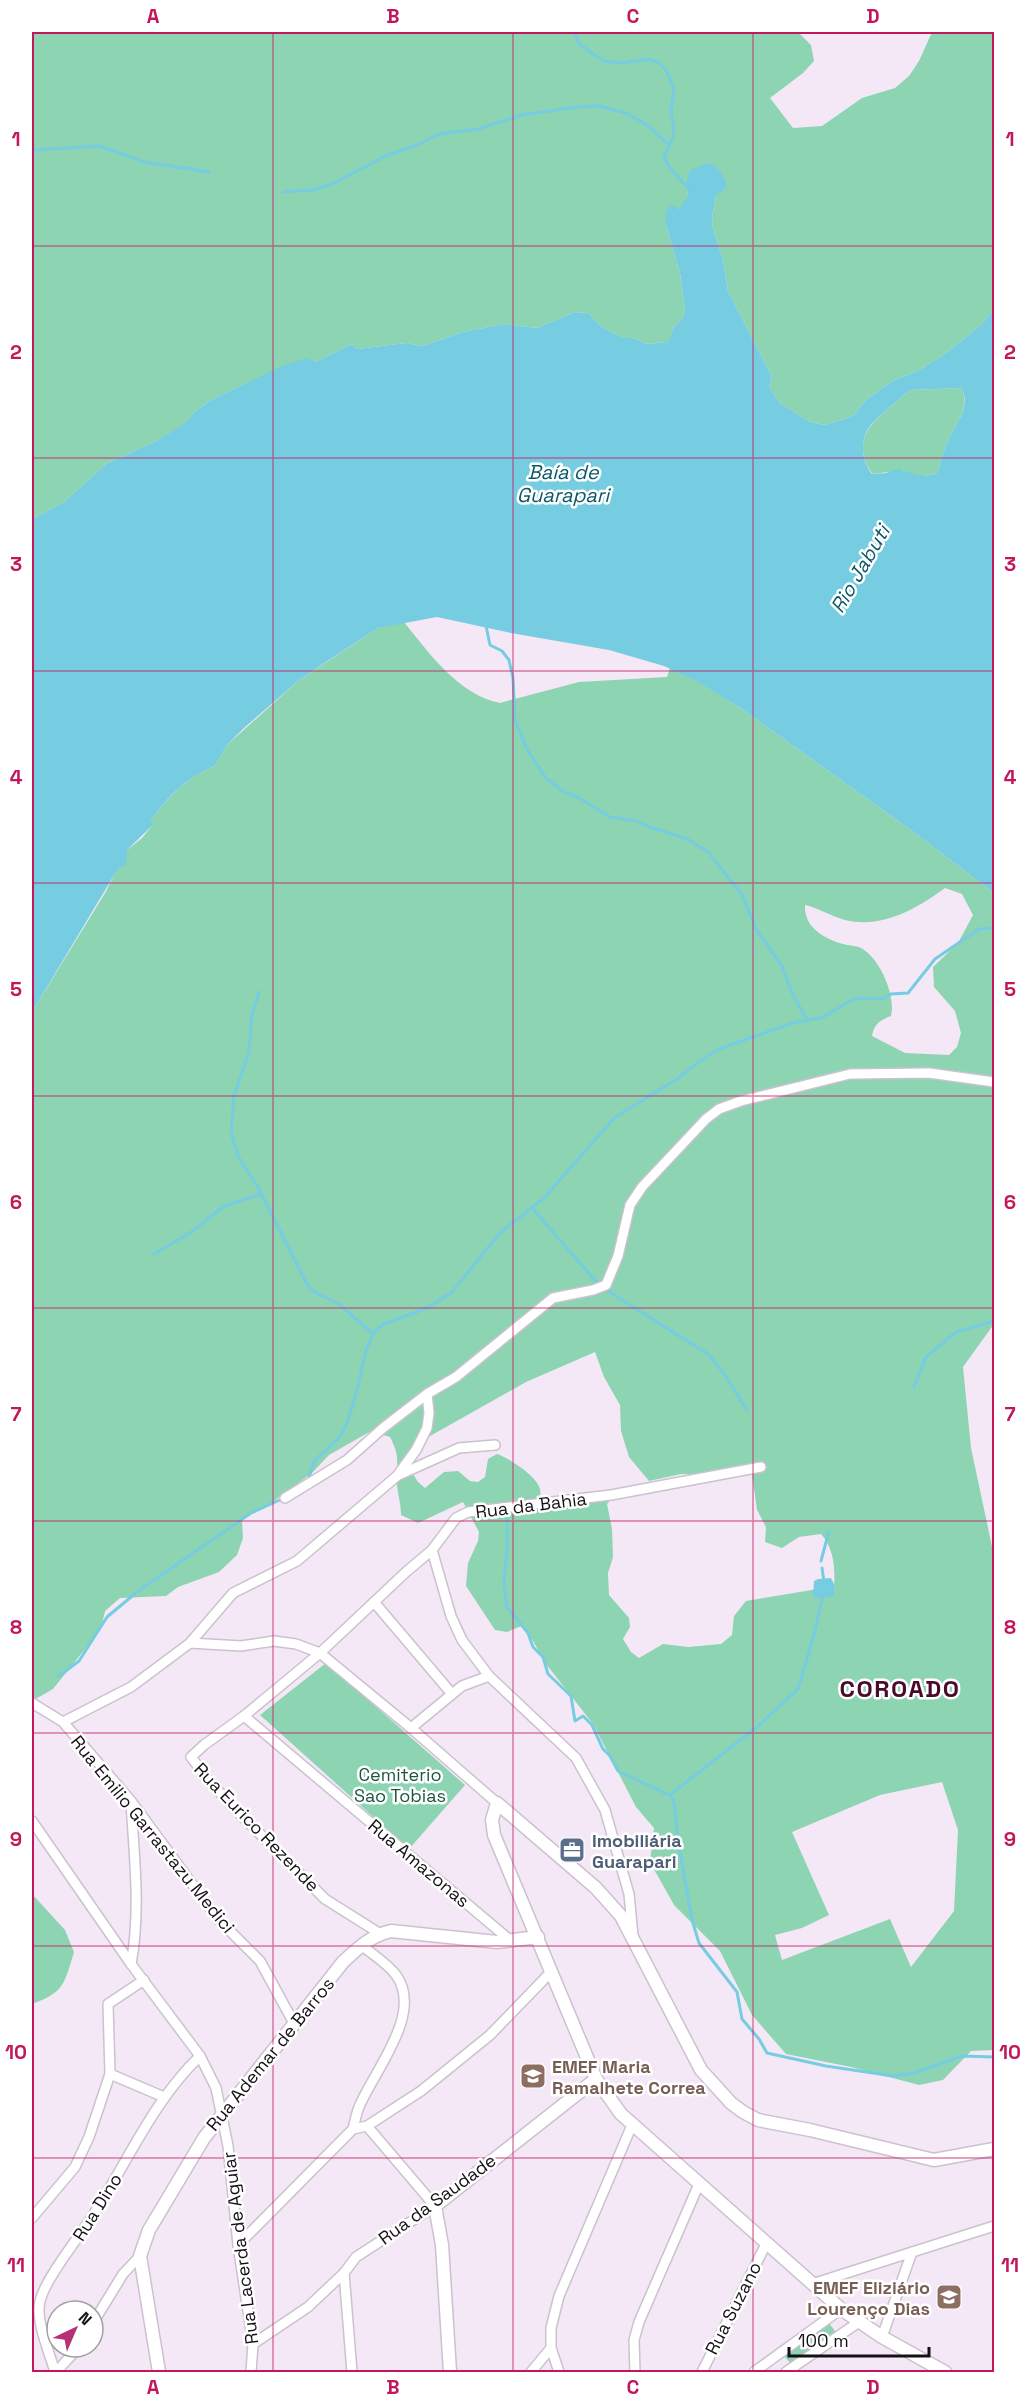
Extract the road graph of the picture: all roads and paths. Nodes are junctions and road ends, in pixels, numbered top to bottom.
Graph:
1 (994, 1082) edge
2 (427, 1394) junction
3 (495, 1445) dead end
4 (761, 1467) dead end
5 (397, 1476) junction
6 (285, 1498) dead end
7 (432, 1550) junction
8 (374, 1602) junction
9 (190, 1643) junction
10 (320, 1653) junction
11 (489, 1676) junction
12 (452, 1694) junction
13 (32, 1703) edge
14 (244, 1716) junction
15 (63, 1722) junction
16 (411, 1728) junction
17 (131, 1801) junction
18 (497, 1803) junction
19 (32, 1821) edge
20 (32, 1837) edge
21 (42, 1837) junction
22 (379, 1934) junction
23 (538, 1937) junction
24 (633, 1938) junction
25 (511, 1941) junction
26 (361, 1944) junction
27 (131, 1964) junction
28 (551, 1971) junction
29 (144, 1980) junction
30 (295, 2025) junction
31 (200, 2056) junction
32 (110, 2074) junction
33 (596, 2079) junction
34 (164, 2097) junction
35 (223, 2113) junction
36 (632, 2125) junction
37 (367, 2126) junction
38 (353, 2129) junction
39 (994, 2149) edge
40 (699, 2184) junction
41 (435, 2205) junction
42 (32, 2218) edge
43 (994, 2226) edge
44 (766, 2244) junction
45 (238, 2245) junction
46 (912, 2252) junction
47 (140, 2256) junction
48 (344, 2273) junction
49 (812, 2284) junction
50 (35, 2303) edge
51 (105, 2303) edge
52 (841, 2309) junction
53 (859, 2322) junction
54 (882, 2337) junction
55 (253, 2344) junction
56 (551, 2348) junction
57 (778, 2356) junction
58 (68, 2359) edge
59 (788, 2372) edge
60 (56, 2373) edge
61 (159, 2373) edge
62 (251, 2373) edge
63 (351, 2373) edge
64 (450, 2373) edge
65 (531, 2373) edge
66 (559, 2373) edge
67 (635, 2373) edge
68 (702, 2373) edge
69 (754, 2373) edge
70 (945, 2373) edge

1 - 2 street
2 - 5 street
2 - 6 street
3 - 5 street
4 - 7 street, Rua da Bahia
5 - 9 street, Rua Emilio Garrastazu Medici
7 - 8 street, Rua da Bahia
7 - 11 street
8 - 10 street, Rua da Bahia
8 - 12 street
9 - 10 street
9 - 15 street, Rua Emilio Garrastazu Medici
10 - 14 street, Rua da Bahia
10 - 16 street
11 - 12 street
11 - 24 street
12 - 16 street
13 - 15 street
14 - 22 street, Rua Eurico Rezende
14 - 25 street, Rua Amazonas
15 - 17 street, Rua Emilio Garrastazu Medici
16 - 18 street
17 - 27 street
17 - 30 street, Rua Emilio Garrastazu Medici
18 - 23 street
18 - 24 street
19 - 21 street, Rua Lacerda de Aguiar
20 - 21 street
21 - 27 street, Rua Lacerda de Aguiar
22 - 25 street, Rua Ademar de Barros
22 - 26 street, Rua Ademar de Barros
23 - 25 street, Rua Ademar de Barros
23 - 28 street
24 - 39 street
26 - 30 street, Rua Ademar de Barros
26 - 38 street
27 - 29 street, Rua Lacerda de Aguiar
28 - 33 street
28 - 37 street
29 - 31 street, Rua Lacerda de Aguiar
29 - 32 street
30 - 35 street, Rua Ademar de Barros
31 - 34 street, Rua Dino
31 - 35 street, Rua Lacerda de Aguiar
32 - 34 street
32 - 42 street
33 - 36 street
33 - 41 street, Rua da Saudade
34 - 50 street, Rua Dino
35 - 45 street, Rua Lacerda de Aguiar
35 - 47 street, Rua Ademar de Barros
36 - 40 street
36 - 56 street
37 - 38 street
37 - 41 street
38 - 45 street
40 - 44 street
40 - 67 street
41 - 48 street, Rua da Saudade
41 - 64 street
43 - 46 street
44 - 49 street
44 - 68 street, Rua Suzano
45 - 55 street, Rua Lacerda de Aguiar
46 - 49 street
46 - 54 street
47 - 51 street, Rua Ademar de Barros
47 - 61 street
48 - 55 street, Rua da Saudade
48 - 63 street
49 - 52 street
50 - 60 street, Rua Dino
52 - 53 street
52 - 57 street
53 - 54 street
53 - 59 street
54 - 70 street
55 - 62 street, Rua Lacerda de Aguiar
56 - 65 street
56 - 66 street
57 - 59 street
57 - 69 street
58 - 60 street

